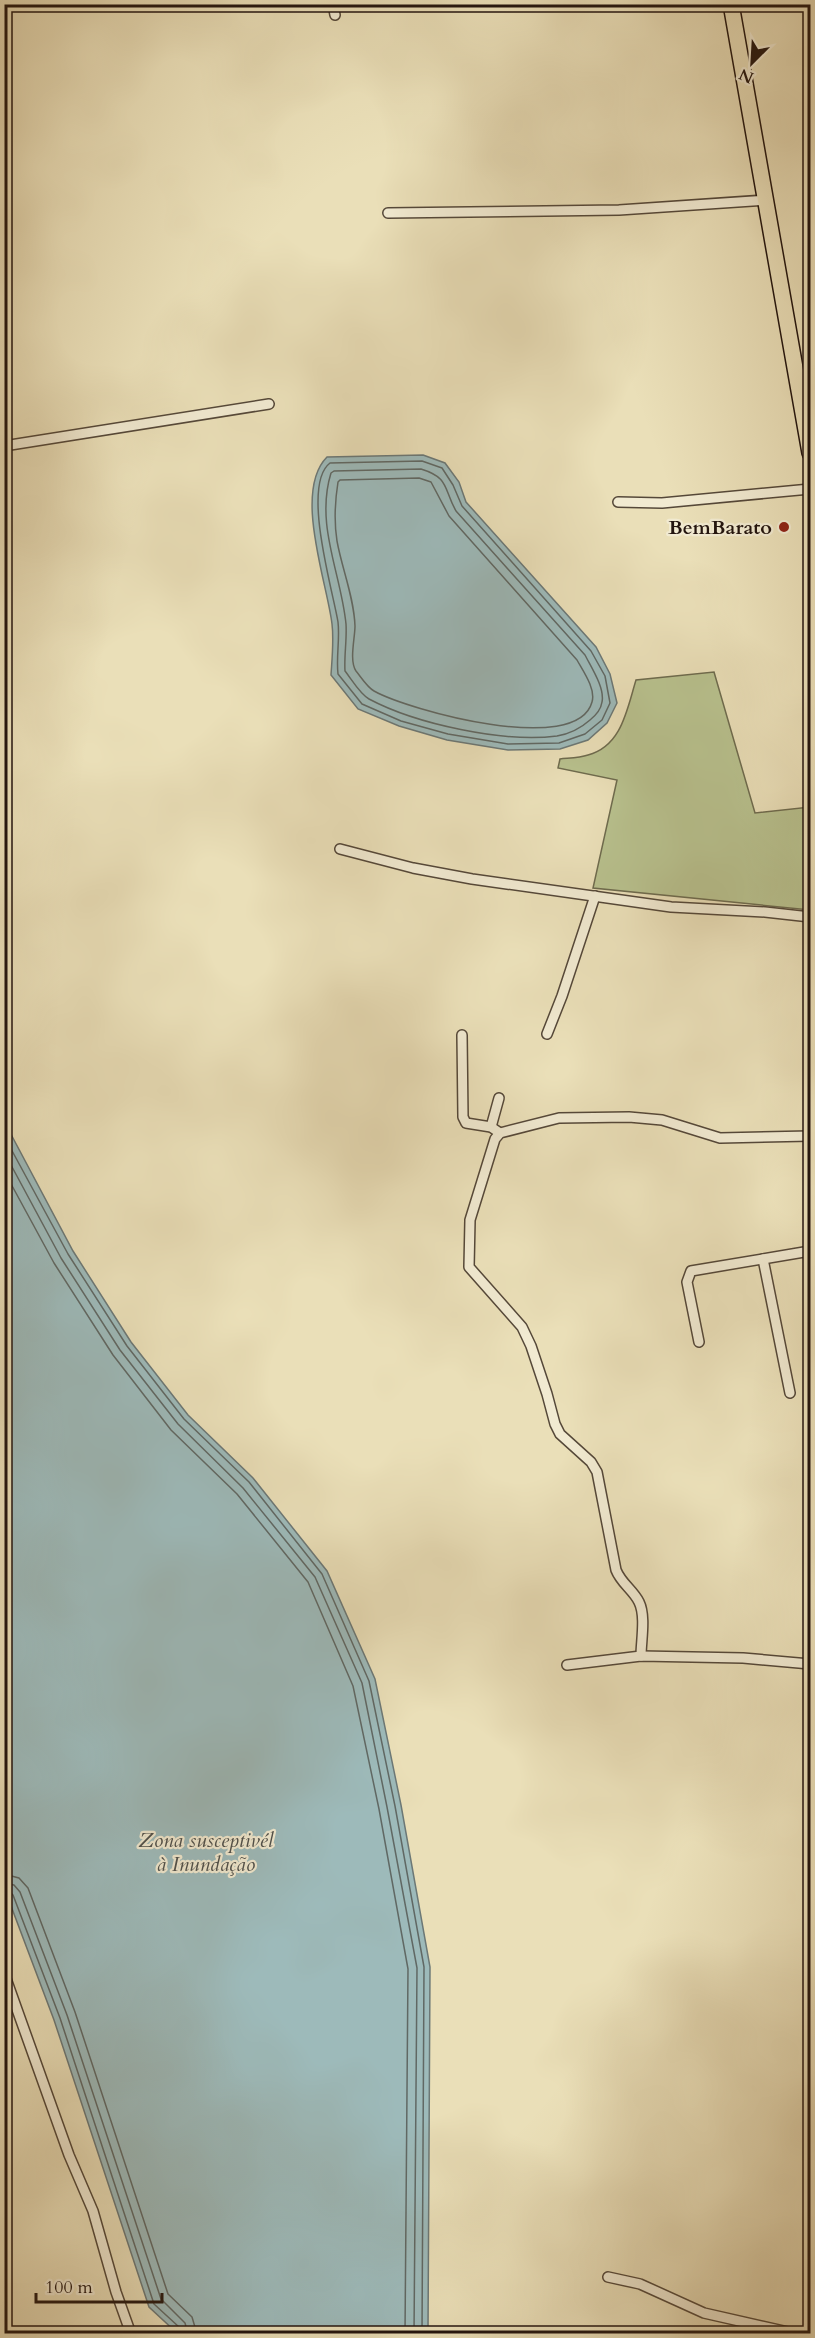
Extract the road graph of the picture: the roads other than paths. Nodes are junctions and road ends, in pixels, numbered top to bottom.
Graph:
1 (333, 4) edge
2 (731, 4) edge
3 (335, 15) dead end
4 (766, 201) junction
5 (388, 213) dead end
6 (269, 404) dead end
7 (4, 446) edge
8 (810, 453) edge
9 (810, 489) edge
10 (618, 502) dead end
11 (340, 849) dead end
12 (595, 896) junction
13 (810, 917) edge
14 (547, 1034) dead end
15 (462, 1035) dead end
16 (499, 1098) dead end
17 (491, 1128) junction
18 (500, 1133) junction
19 (810, 1136) edge
20 (810, 1251) edge
21 (763, 1259) junction
22 (699, 1342) dead end
23 (790, 1393) dead end
24 (640, 1656) junction
25 (810, 1664) edge
26 (567, 1665) dead end
27 (4, 1973) edge
28 (608, 2277) dead end
29 (131, 2334) edge
30 (797, 2334) edge

1 - 3 street
2 - 4 main road
4 - 5 street
4 - 8 main road
6 - 7 street
9 - 10 street
11 - 12 street
12 - 13 street
12 - 14 street
15 - 17 street
16 - 17 street
17 - 18 street
18 - 19 street
18 - 24 street
20 - 21 street
21 - 22 street
21 - 23 street
24 - 25 street
24 - 26 street
27 - 29 street
28 - 30 street

